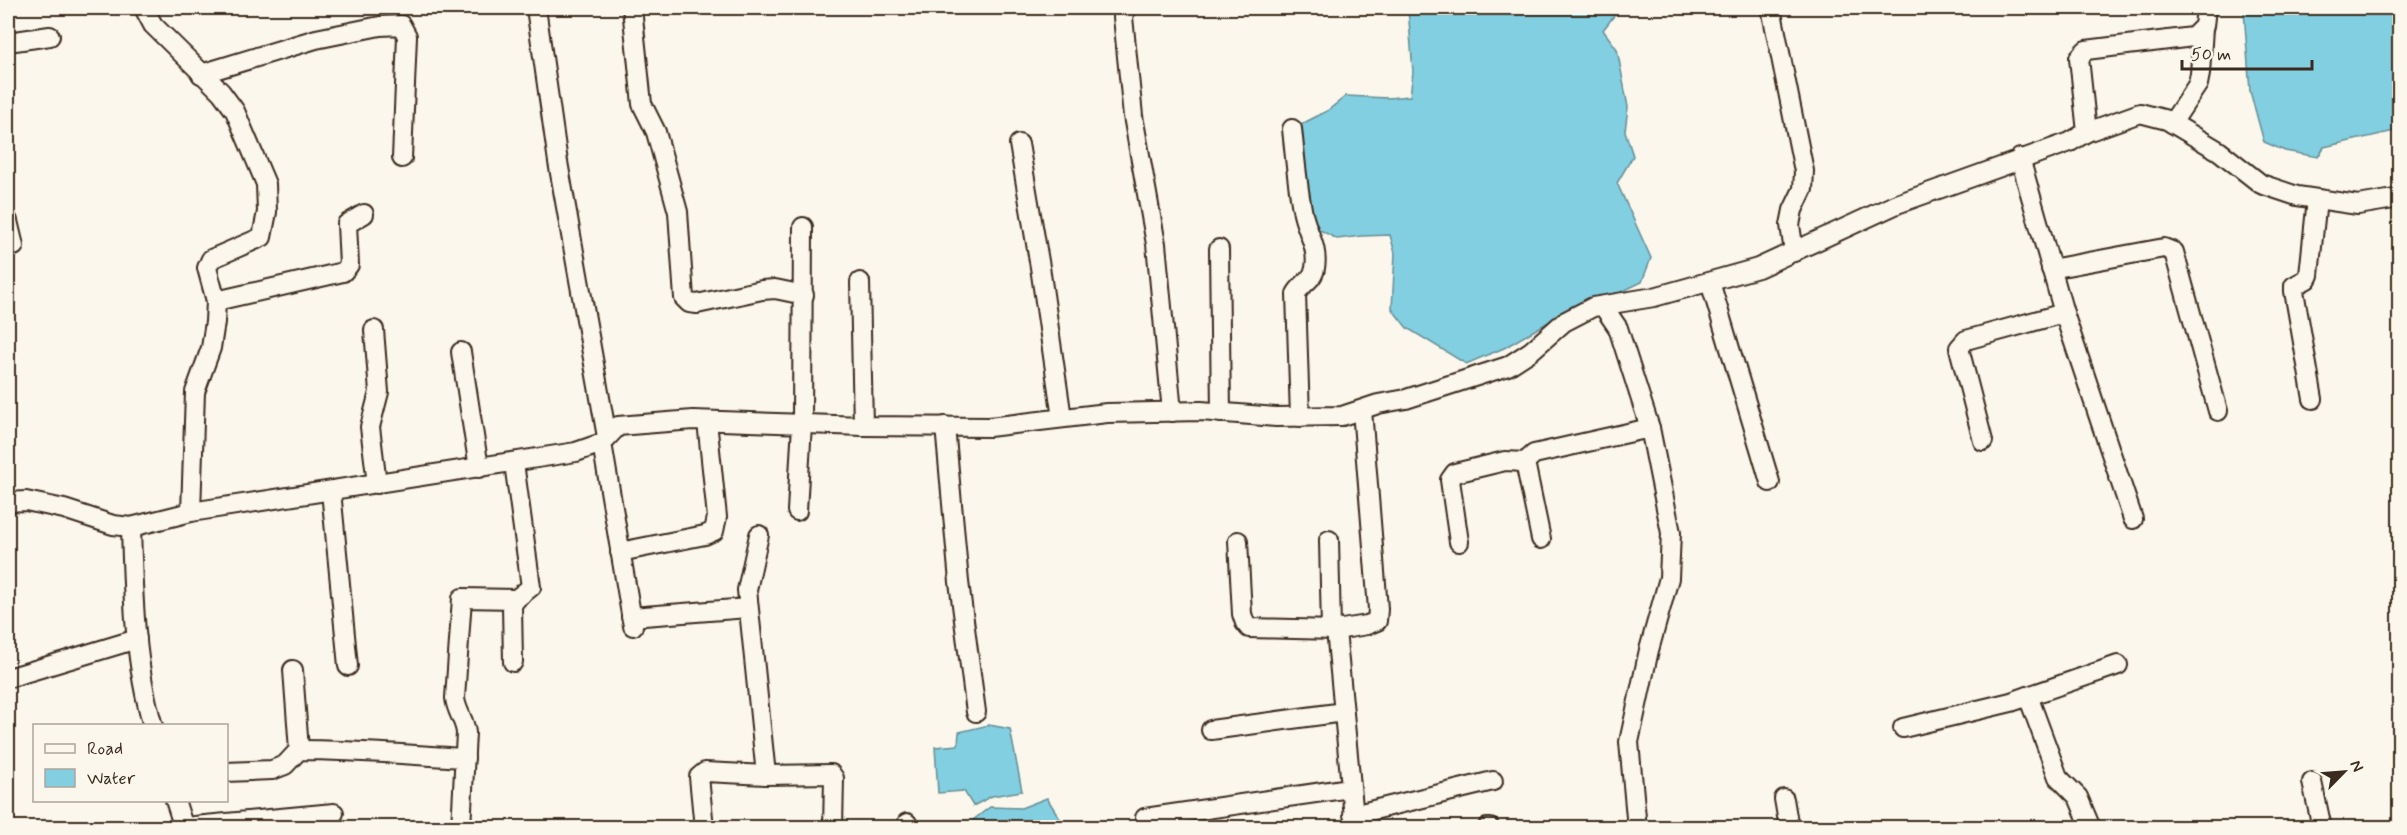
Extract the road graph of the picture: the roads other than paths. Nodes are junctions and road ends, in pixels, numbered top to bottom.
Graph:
1 (144, 8) edge
2 (536, 8) edge
3 (632, 8) edge
4 (1126, 8) edge
5 (1771, 8) edge
6 (2206, 8) edge
7 (2203, 28) junction
8 (50, 36) dead end
9 (8, 42) edge
10 (201, 74) junction
11 (2172, 123) junction
12 (1292, 129) dead end
13 (2087, 132) junction
14 (1019, 144) dead end
15 (402, 158) dead end
16 (2020, 158) junction
17 (2400, 198) edge
18 (2317, 199) junction
19 (364, 214) dead end
20 (8, 221) edge
21 (803, 226) dead end
22 (14, 246) dead end
23 (1219, 249) dead end
24 (1794, 252) junction
25 (2051, 269) junction
26 (860, 282) dead end
27 (1710, 282) junction
28 (804, 295) junction
29 (216, 301) junction
30 (1603, 306) junction
31 (2064, 313) junction
32 (374, 330) dead end
33 (461, 352) dead end
34 (2313, 399) dead end
35 (1362, 410) junction
36 (2218, 411) dead end
37 (1172, 412) junction
38 (1221, 413) junction
39 (1300, 417) junction
40 (1062, 418) junction
41 (707, 421) junction
42 (802, 424) junction
43 (863, 426) junction
44 (945, 426) junction
45 (1650, 428) junction
46 (604, 440) junction
47 (1983, 441) dead end
48 (1525, 462) junction
49 (514, 463) junction
50 (479, 468) junction
51 (1770, 482) dead end
52 (377, 484) junction
53 (331, 491) junction
54 (8, 502) edge
55 (797, 511) dead end
56 (191, 512) junction
57 (2133, 519) dead end
58 (131, 527) junction
59 (759, 535) dead end
60 (1541, 539) dead end
61 (1329, 540) dead end
62 (1238, 541) dead end
63 (1459, 542) dead end
64 (620, 552) junction
65 (516, 599) junction
66 (748, 608) junction
67 (1334, 630) junction
68 (137, 639) junction
69 (513, 662) dead end
70 (2118, 665) dead end
71 (348, 666) dead end
72 (293, 670) dead end
73 (8, 678) edge
74 (2028, 696) junction
75 (1344, 711) junction
76 (976, 712) dead end
77 (152, 724) edge
78 (1903, 728) dead end
79 (1211, 730) dead end
80 (299, 750) junction
81 (465, 758) junction
82 (228, 772) edge
83 (766, 775) junction
84 (1493, 780) dead end
85 (2312, 782) dead end
86 (1350, 788) junction
87 (1784, 799) dead end
88 (175, 802) edge
89 (334, 813) dead end
90 (1145, 818) dead end
91 (1354, 821) edge
92 (184, 827) edge
93 (461, 828) edge
94 (704, 828) edge
95 (833, 828) edge
96 (1637, 828) edge
97 (1789, 828) edge
98 (2091, 828) edge
99 (2322, 828) edge

1 - 10 street
2 - 46 street
3 - 28 street
4 - 37 street
5 - 24 street
6 - 7 street
7 - 11 street
7 - 13 street
8 - 9 street
10 - 15 street
10 - 29 street
11 - 13 street
11 - 18 street
12 - 39 street
13 - 16 street
14 - 40 street
16 - 24 street
16 - 25 street
17 - 18 street
18 - 34 street
19 - 29 street
20 - 22 street
21 - 28 street
23 - 38 street
24 - 27 street
25 - 31 street
25 - 36 street
26 - 43 street
27 - 30 street
27 - 51 street
28 - 42 street
29 - 56 street
30 - 35 street
30 - 45 street
31 - 47 street
31 - 57 street
32 - 52 street
33 - 50 street
35 - 39 street
35 - 67 street
37 - 38 street
37 - 40 street
38 - 39 street
40 - 44 street
41 - 42 street
41 - 46 street
41 - 64 street
42 - 43 street
42 - 55 street
43 - 44 street
44 - 76 street
45 - 48 street
45 - 96 street
46 - 49 street
46 - 64 street
48 - 60 street
48 - 63 street
49 - 50 street
49 - 65 street
50 - 52 street
52 - 53 street
53 - 56 street
53 - 71 street
54 - 58 street
56 - 58 street
58 - 68 street
59 - 66 street
61 - 67 street
62 - 67 street
64 - 66 street
65 - 69 street
65 - 81 street
66 - 83 street
67 - 75 street
68 - 73 street
68 - 77 street
70 - 74 street
72 - 80 street
74 - 78 street
74 - 98 street
75 - 79 street
75 - 86 street
80 - 81 street
80 - 82 street
81 - 93 street
83 - 94 street
83 - 95 street
84 - 91 street
85 - 99 street
86 - 90 street
86 - 91 street
87 - 97 street
88 - 92 street
89 - 92 street

